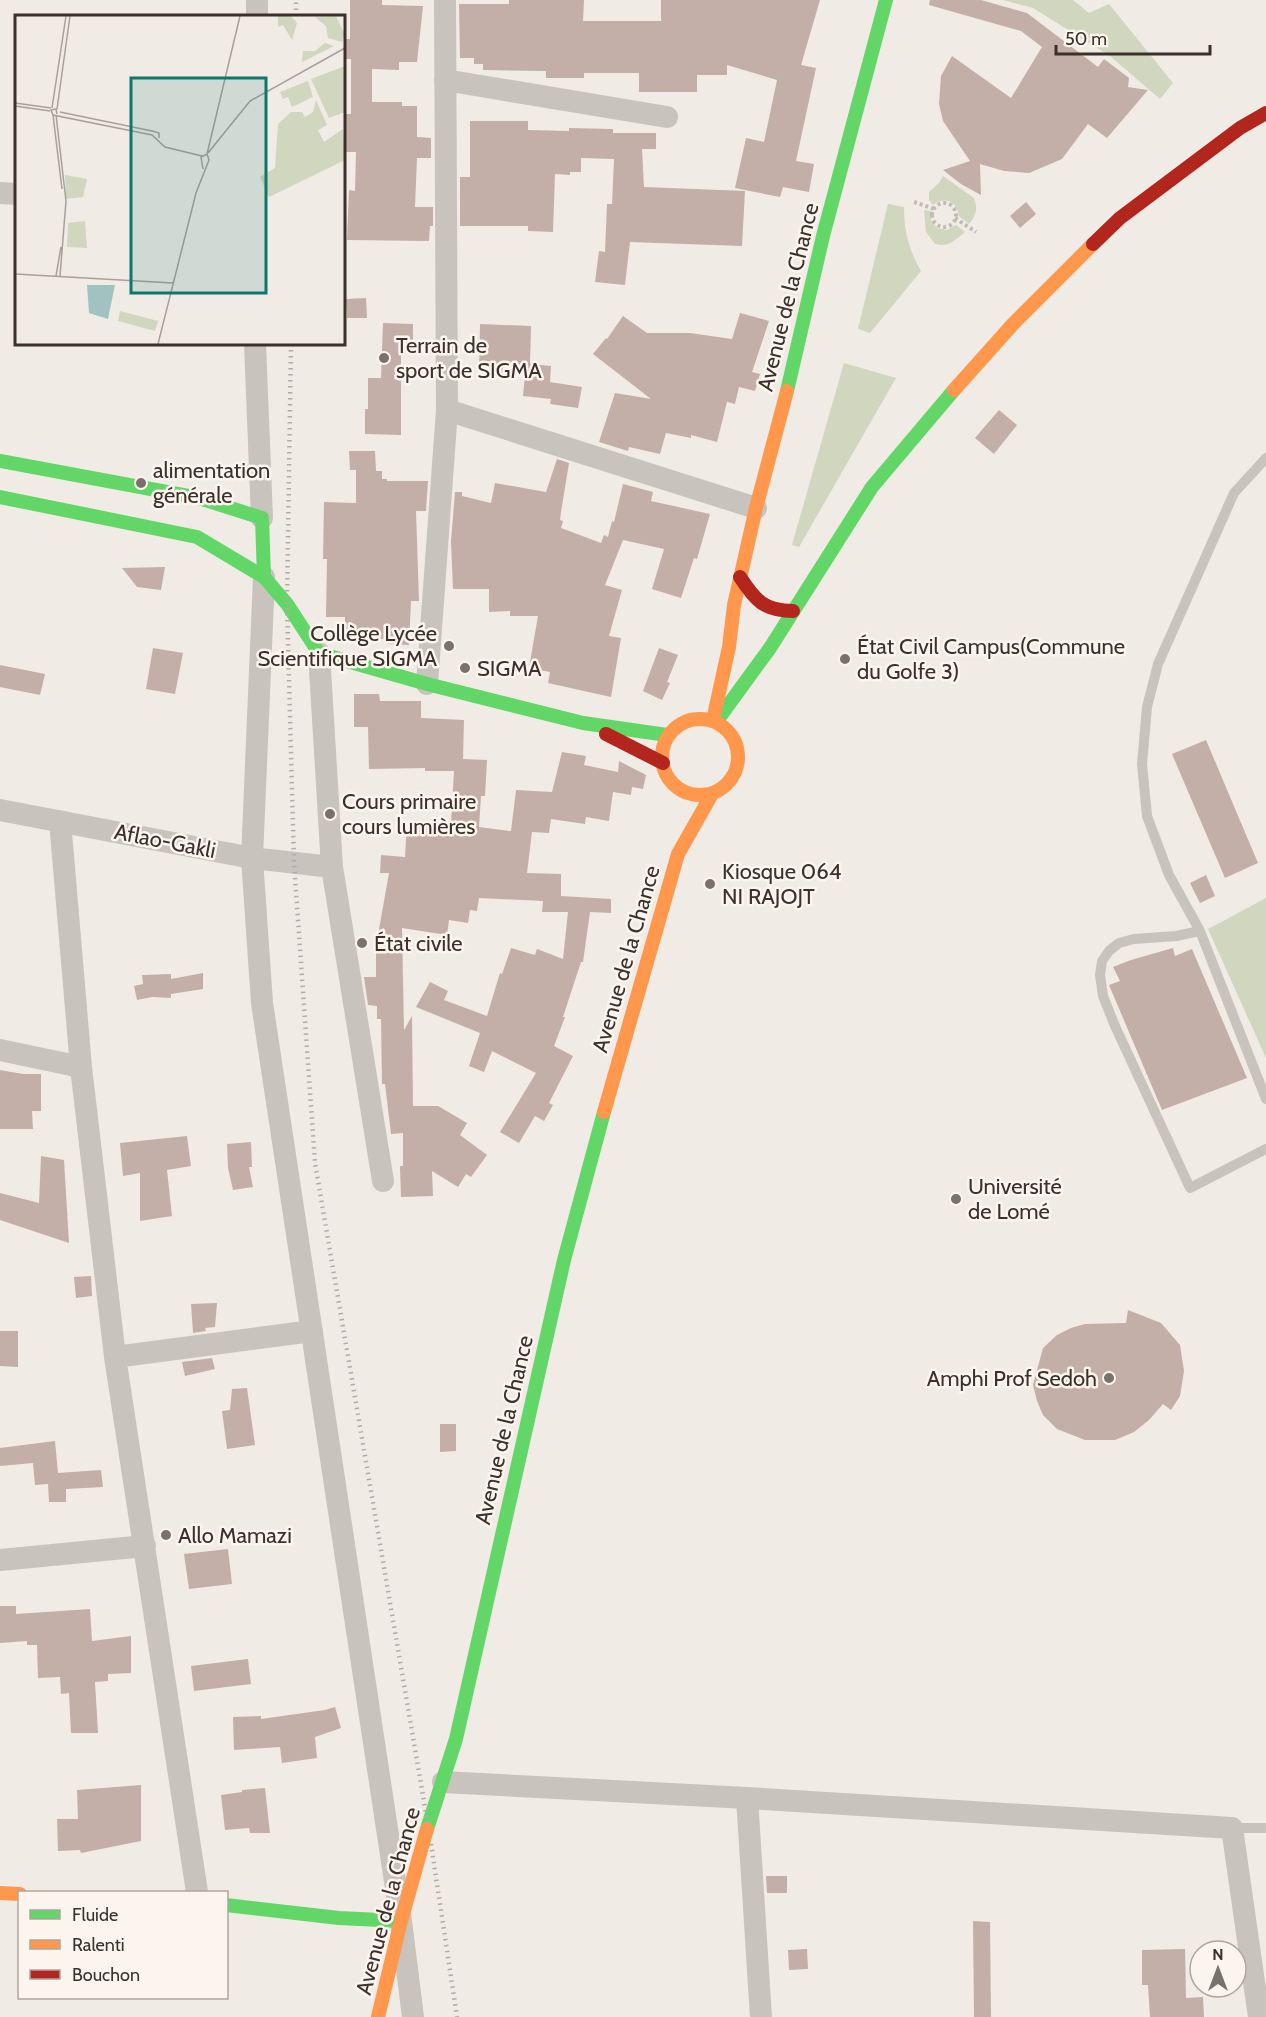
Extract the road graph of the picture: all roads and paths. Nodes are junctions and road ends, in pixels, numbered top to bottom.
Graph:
1 (257, 0) edge
2 (445, 0) edge
3 (886, 0) edge
4 (256, 15) edge
5 (445, 80) junction
6 (1266, 113) edge
7 (667, 117) dead end
8 (0, 193) edge
9 (15, 195) edge
10 (914, 202) dead end
11 (934, 208) junction
12 (956, 218) junction
13 (976, 232) dead end
14 (255, 345) edge
15 (447, 410) junction
16 (1266, 458) edge
17 (0, 461) edge
18 (0, 496) edge
19 (756, 508) junction
20 (262, 518) junction
21 (264, 578) junction
22 (740, 578) junction
23 (734, 605) junction
24 (793, 611) junction
25 (771, 648) junction
26 (319, 653) junction
27 (709, 679) dead end
28 (427, 684) junction
29 (747, 703) dead end
30 (715, 721) junction
31 (584, 723) junction
32 (667, 735) junction
33 (663, 763) junction
34 (670, 781) junction
35 (712, 794) junction
36 (678, 809) dead end
37 (0, 810) edge
38 (60, 821) junction
39 (678, 831) dead end
40 (678, 854) junction
41 (252, 858) junction
42 (332, 867) junction
43 (1200, 931) junction
44 (0, 1050) edge
45 (81, 1067) junction
46 (1266, 1099) edge
47 (1266, 1149) edge
48 (383, 1181) dead end
49 (312, 1331) junction
50 (115, 1357) junction
51 (145, 1545) junction
52 (0, 1560) edge
53 (443, 1782) junction
54 (747, 1798) junction
55 (1232, 1828) junction
56 (1266, 1828) edge
57 (197, 1891) edge
58 (0, 1893) edge
59 (18, 1894) edge
60 (228, 1905) edge
61 (401, 1921) junction
62 (378, 2017) edge
63 (413, 2017) edge
64 (761, 2017) edge
65 (1259, 2017) edge

1 - 4 street
2 - 5 street
3 - 19 main road, Avenue de la Chance
5 - 7 street
5 - 15 street
6 - 24 main road
8 - 9 street
10 - 11 path
11 - 12 path
11 - 12 path
12 - 13 path
14 - 20 street
15 - 19 street
15 - 28 street
16 - 43 lane
17 - 20 main road
18 - 21 main road
19 - 22 main road, Avenue de la Chance
20 - 21 main road
21 - 26 main road
21 - 41 street
22 - 23 main road, Avenue de la Chance
22 - 24 main road
23 - 27 main road, Avenue de la Chance
23 - 30 main road, Avenue de la Chance
24 - 25 main road
25 - 29 main road
25 - 30 main road
26 - 28 main road
26 - 42 street
28 - 31 main road
30 - 32 main road
30 - 35 main road
31 - 32 main road
31 - 33 main road
32 - 33 main road
33 - 34 main road
34 - 35 main road
34 - 36 main road
35 - 40 main road, Avenue de la Chance
37 - 38 street, Aflao-Gakli
38 - 41 street, Aflao-Gakli
38 - 45 street
39 - 40 main road, Avenue de la Chance
40 - 53 main road, Avenue de la Chance
41 - 42 street, Aflao-Gakli
41 - 49 street
42 - 48 street
43 - 46 lane
43 - 47 lane
44 - 45 street
45 - 50 street
49 - 50 street
49 - 61 street
50 - 51 street
51 - 52 street
51 - 57 street
53 - 54 street
53 - 61 main road, Avenue de la Chance
54 - 55 street
54 - 64 street
55 - 56 lane
55 - 65 street
58 - 59 main road
60 - 61 main road
61 - 62 main road, Avenue de la Chance
61 - 63 street

